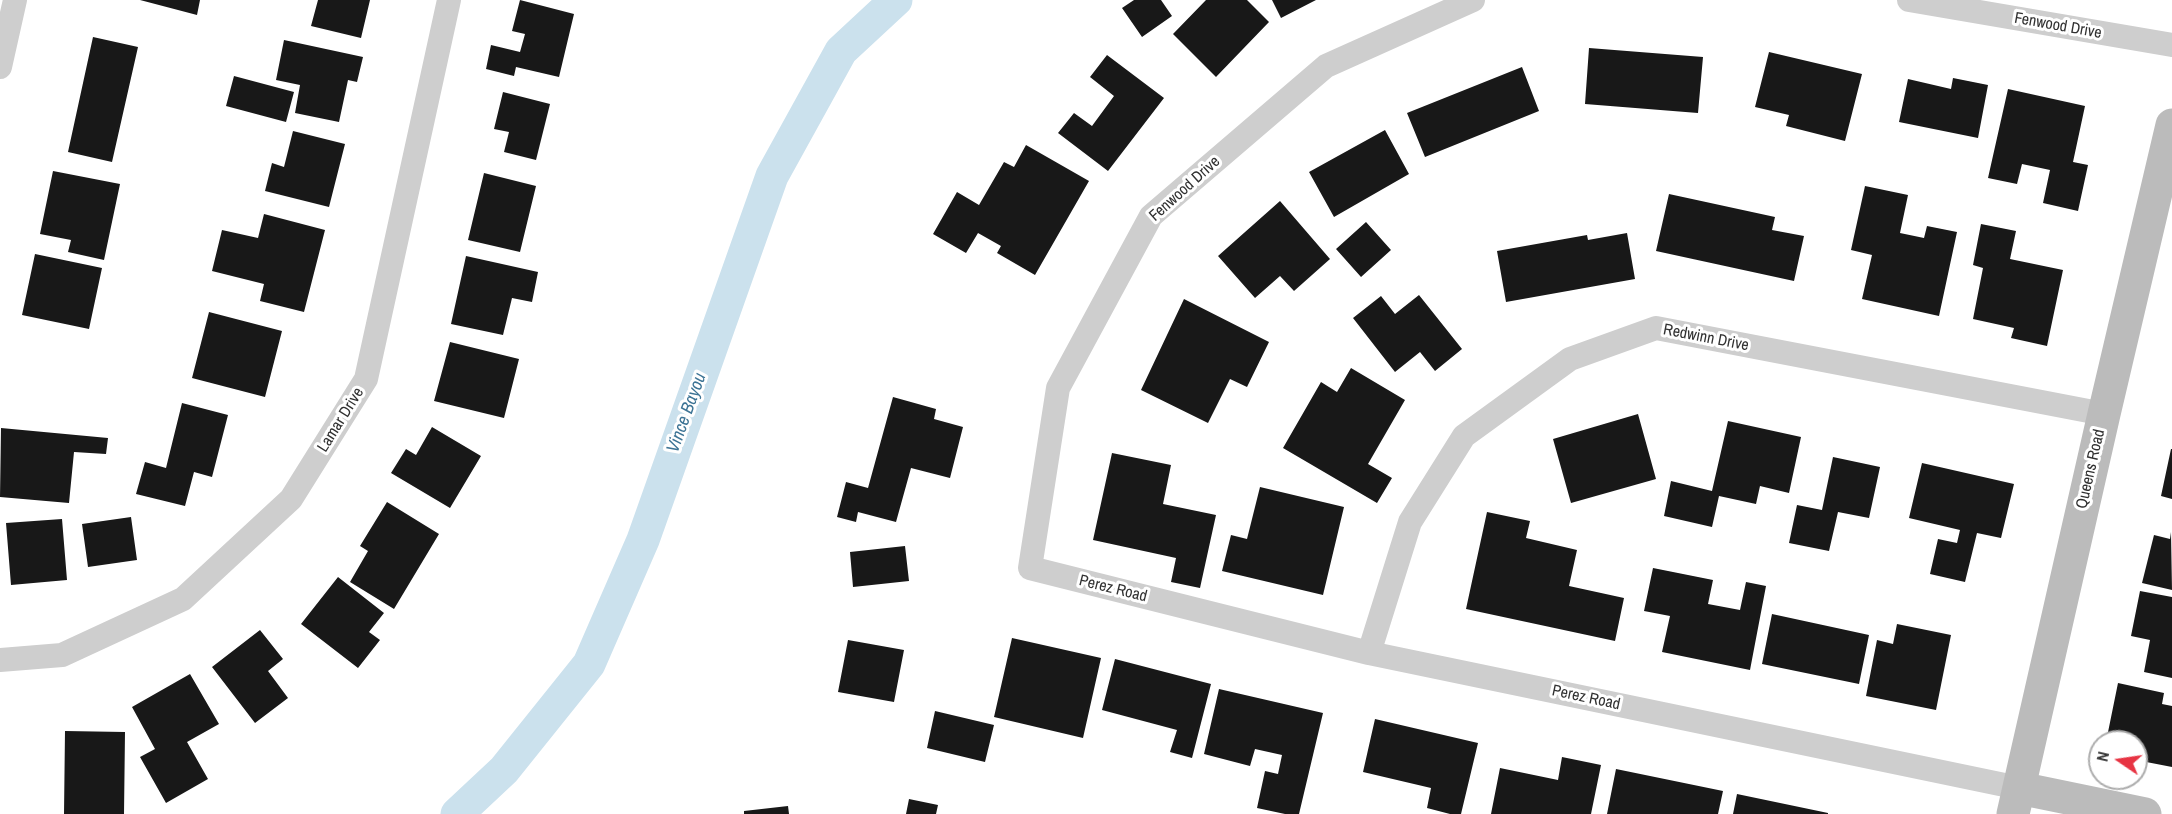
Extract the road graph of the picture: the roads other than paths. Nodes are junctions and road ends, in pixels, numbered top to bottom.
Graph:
1 (15, 0) edge
2 (449, 0) edge
3 (1473, 0) edge
4 (1910, 0) edge
5 (2172, 45) edge
6 (0, 67) edge
7 (2172, 125) edge
8 (2104, 414) junction
9 (1030, 568) joint
10 (1369, 653) junction
11 (0, 660) edge
12 (2016, 801) edge
13 (2145, 814) edge

1 - 6 street
2 - 11 street, Lamar Drive
3 - 9 street, Fenwood Drive
4 - 5 street, Fenwood Drive
7 - 8 street, Queens Road
8 - 10 street, Redwinn Drive
8 - 12 street, Queens Road
9 - 10 street, Perez Road
10 - 12 street, Perez Road
12 - 13 street, Perez Road

